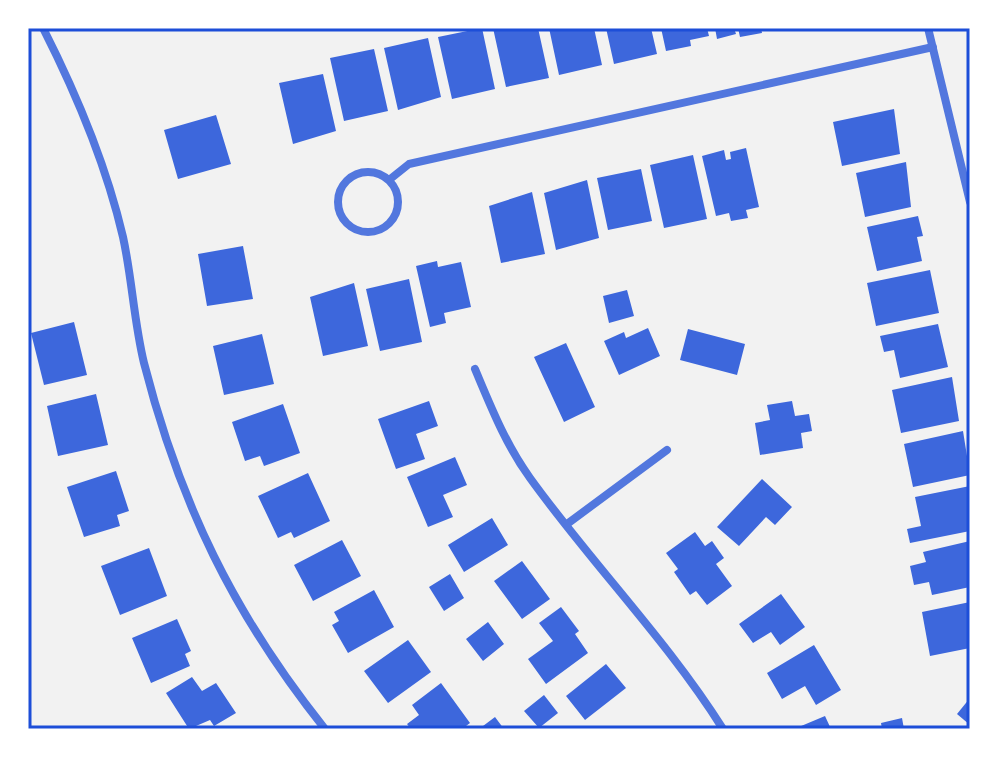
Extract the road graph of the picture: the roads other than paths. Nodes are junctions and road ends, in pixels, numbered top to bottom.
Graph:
1 (43, 28) edge
2 (928, 28) edge
3 (933, 47) junction
4 (389, 180) junction
5 (970, 202) edge
6 (475, 369) dead end
7 (667, 450) dead end
8 (567, 524) junction
9 (325, 729) edge
10 (723, 729) edge

1 - 9 street
2 - 3 street
3 - 4 street
3 - 5 street
4 - 4 street
6 - 8 street
7 - 8 street
8 - 10 street

